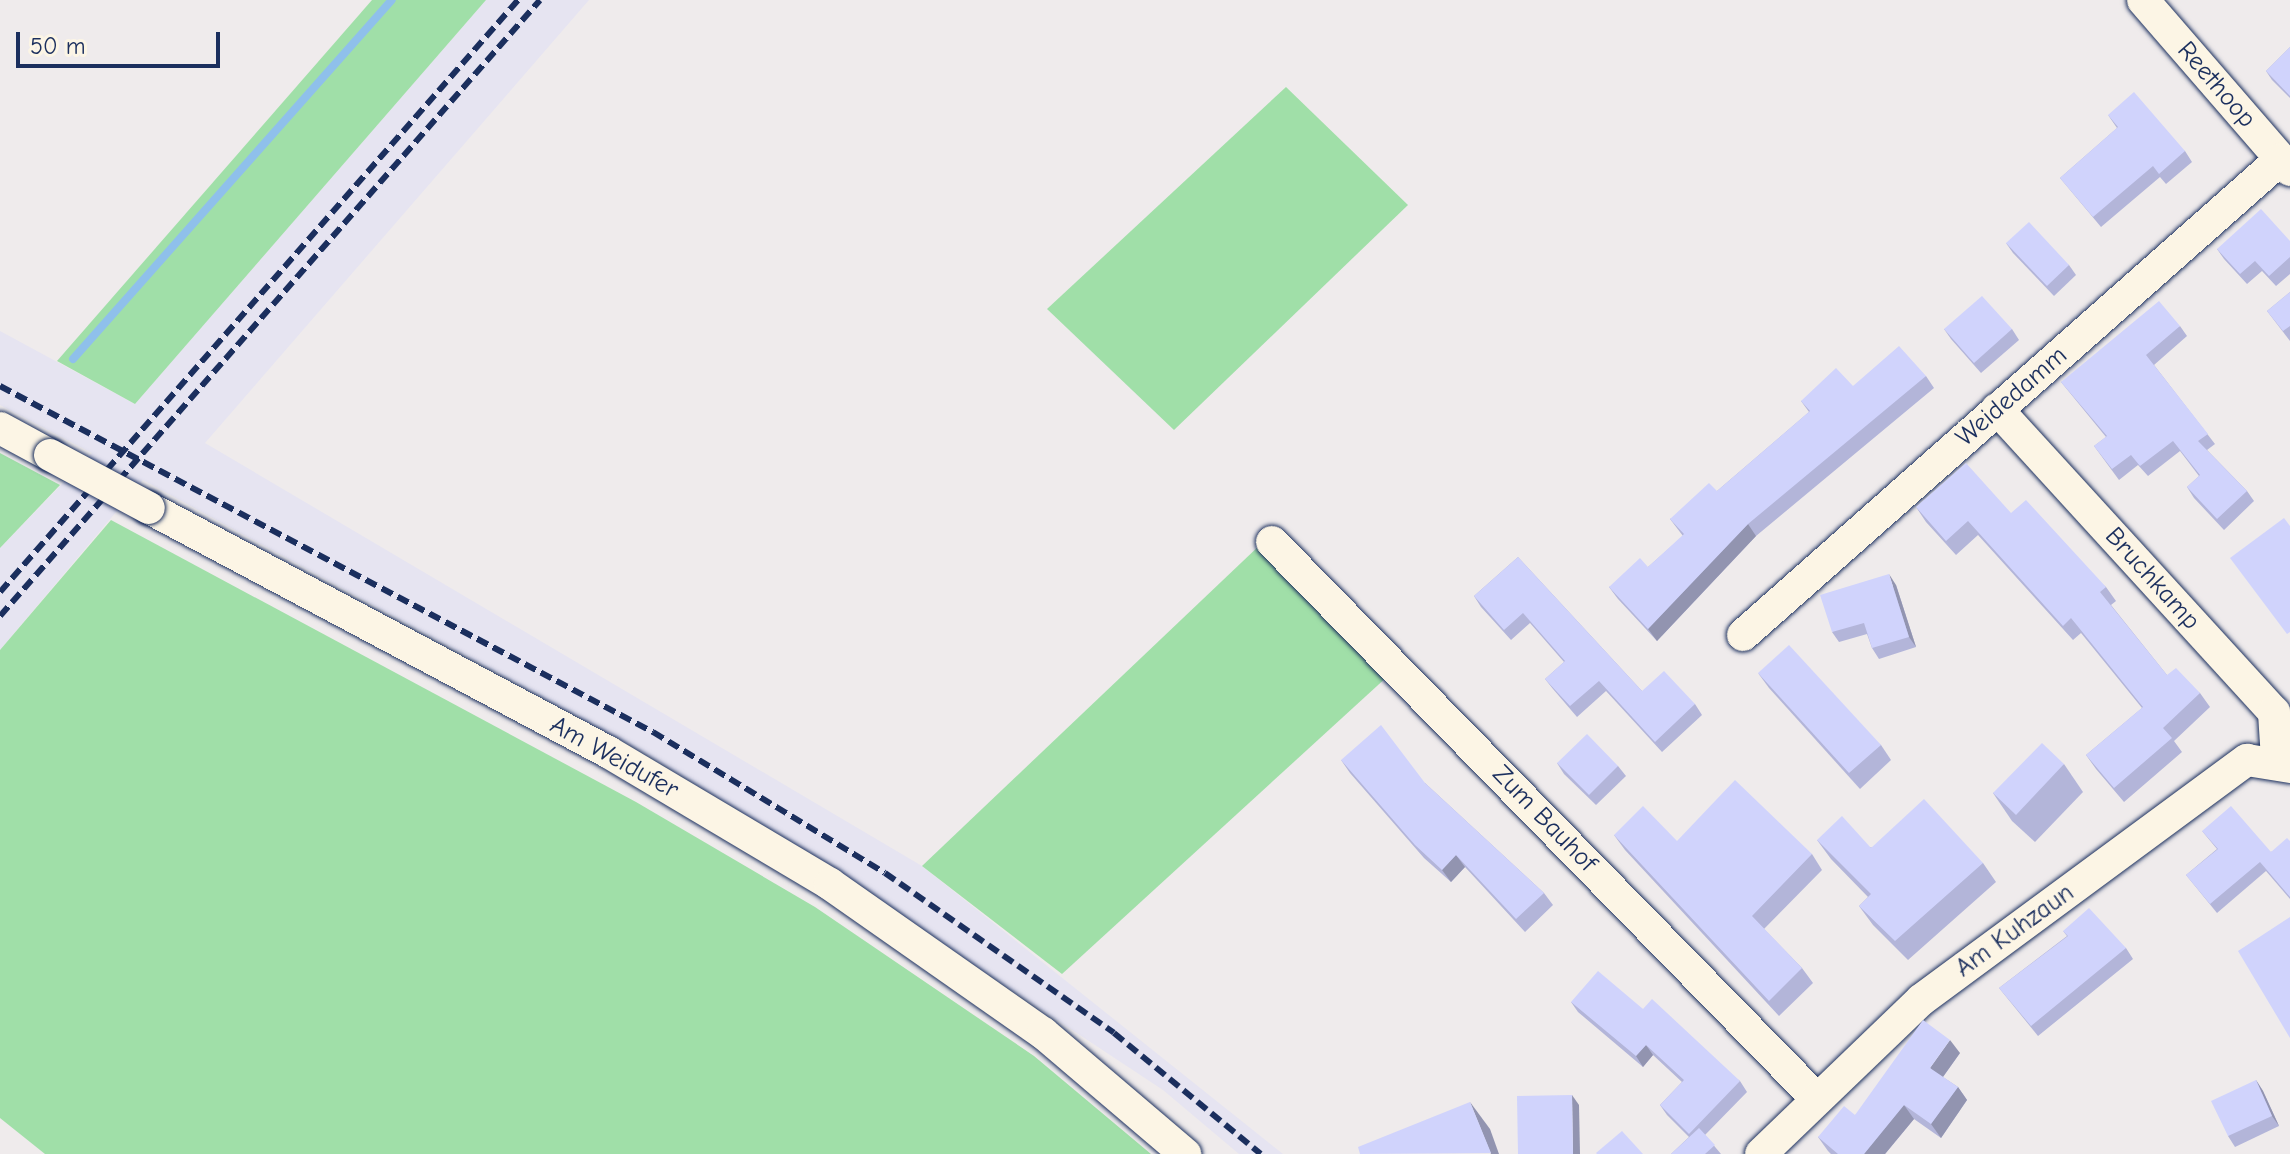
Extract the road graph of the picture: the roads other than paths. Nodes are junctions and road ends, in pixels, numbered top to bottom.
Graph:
1 (2143, 0) edge
2 (2285, 165) edge
3 (1997, 409) junction
4 (0, 428) edge
5 (1272, 542) dead end
6 (1743, 635) dead end
7 (2286, 757) edge
8 (1814, 1096) junction
9 (1185, 1154) edge
10 (1761, 1154) edge

1 - 2 street, Reethoop
2 - 3 street, Weidedamm
3 - 6 street, Weidedamm
3 - 7 street, Bruchkamp
4 - 9 street, Am Weidufer, bridge
5 - 8 street, Zum Bauhof
7 - 8 street, Am Kuhzaun
8 - 10 street, Am Kuhzaun

